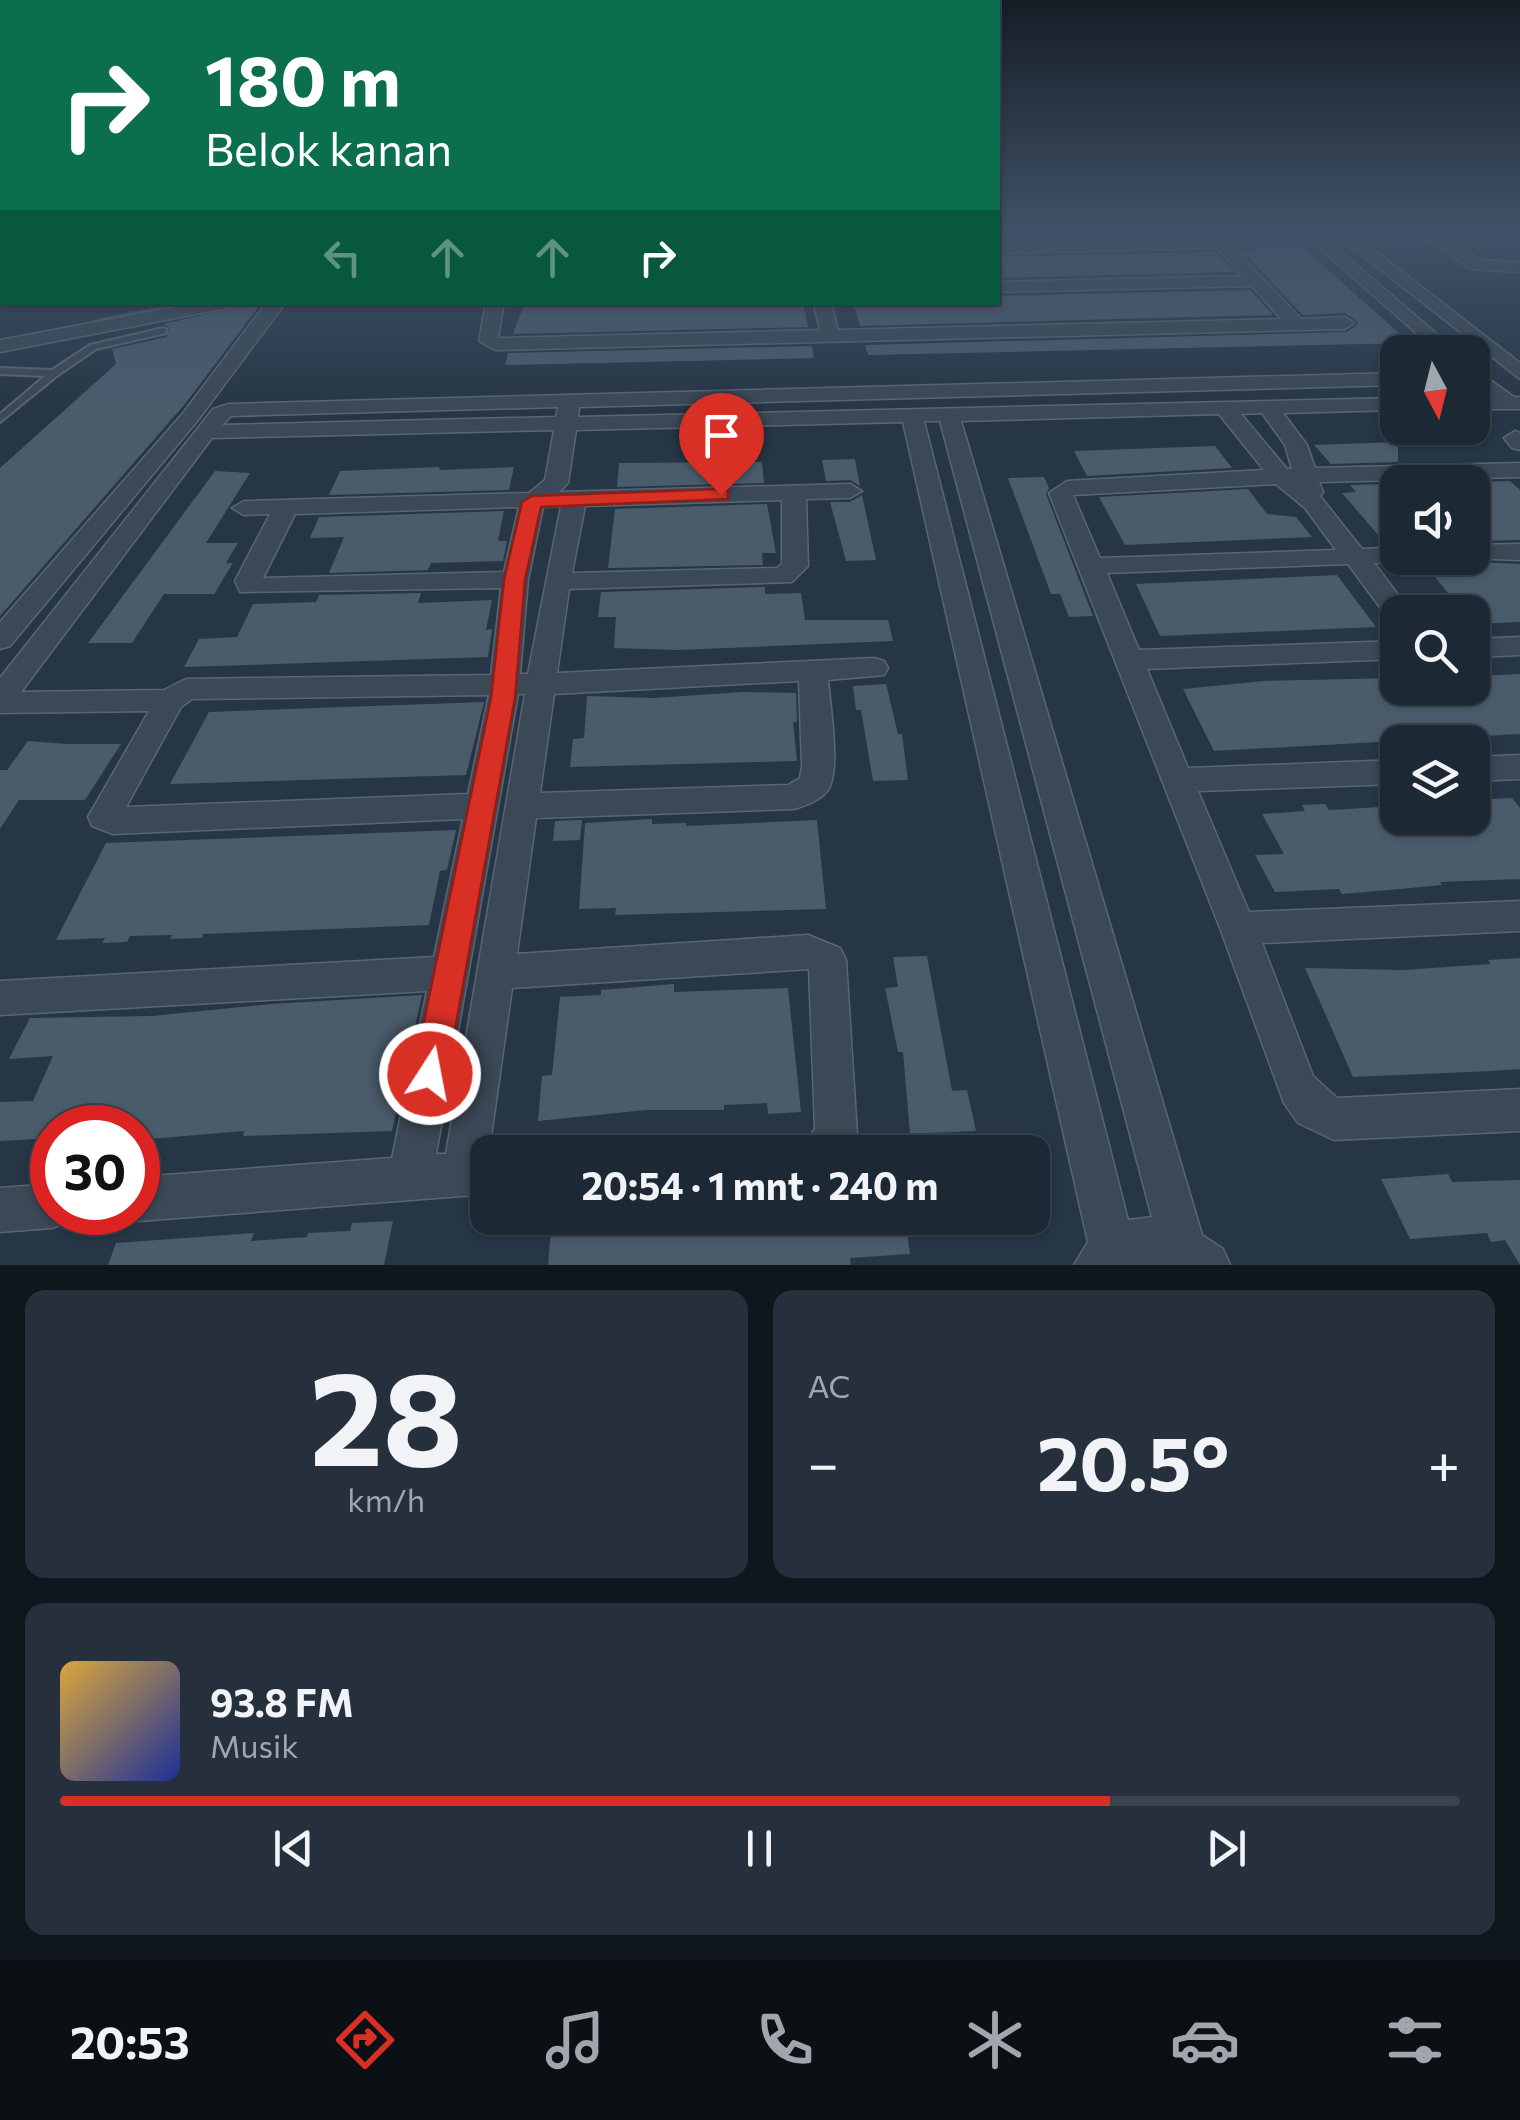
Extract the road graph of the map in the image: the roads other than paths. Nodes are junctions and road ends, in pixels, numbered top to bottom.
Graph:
1 (1266, 292) edge
2 (1379, 292) edge
3 (1417, 292) edge
4 (217, 305) edge
5 (275, 305) edge
6 (494, 305) edge
7 (823, 305) edge
8 (1345, 322) dead end
9 (1296, 324) junction
10 (162, 331) dead end
11 (830, 335) junction
12 (1429, 335) edge
13 (0, 346) edge
14 (0, 371) edge
15 (54, 373) junction
16 (1520, 373) edge
17 (1380, 380) edge
18 (1236, 384) junction
19 (1490, 386) edge
20 (1514, 402) edge
21 (1380, 404) edge
22 (1260, 407) junction
23 (1225, 408) junction
24 (568, 412) junction
25 (912, 415) junction
26 (949, 415) junction
27 (0, 419) edge
28 (1290, 438) junction
29 (1251, 440) junction
30 (1520, 470) edge
31 (1294, 476) junction
32 (850, 491) dead end
33 (794, 492) junction
34 (554, 495) junction
35 (286, 507) junction
36 (244, 508) dead end
37 (1520, 552) edge
38 (1490, 553) edge
39 (1380, 556) edge
40 (1352, 557) junction
41 (1093, 566) junction
42 (515, 580) junction
43 (557, 581) junction
44 (1384, 595) edge
45 (0, 640) edge
46 (1520, 646) edge
47 (1490, 647) edge
48 (1380, 651) edge
49 (1130, 660) junction
50 (874, 668) dead end
51 (814, 672) junction
52 (505, 684) junction
53 (544, 684) junction
54 (170, 700) junction
55 (0, 701) edge
56 (1520, 767) edge
57 (1490, 768) edge
58 (1380, 773) edge
59 (1178, 780) junction
60 (481, 806) junction
61 (523, 806) junction
62 (513, 876) junction
63 (466, 880) junction
64 (1520, 916) edge
65 (1238, 928) junction
66 (450, 972) junction
67 (498, 972) junction
68 (0, 998) edge
69 (1520, 1110) edge
70 (480, 1135) edge
71 (835, 1135) edge
72 (470, 1173) edge
73 (410, 1176) junction
74 (160, 1197) edge
75 (30, 1208) edge
76 (0, 1210) edge
77 (1104, 1256) edge
78 (1195, 1256) edge

1 - 9 street
2 - 12 street
3 - 16 street
4 - 13 street
5 - 45 street
6 - 11 street
7 - 11 street
8 - 9 street
9 - 11 street
10 - 15 lane
14 - 15 lane
15 - 27 lane
17 - 18 street
18 - 22 street
18 - 24 street
19 - 20 street
21 - 22 street
22 - 23 street
22 - 28 street
23 - 26 street
23 - 29 street
24 - 25 street
24 - 34 street
24 - 55 street
25 - 26 street
25 - 77 street
26 - 78 street
28 - 29 street
28 - 31 street
29 - 31 street
30 - 31 street
31 - 40 street
31 - 41 street
32 - 33 street
33 - 34 street
33 - 43 street
34 - 35 street
34 - 42 street
34 - 43 street
35 - 36 street
35 - 42 street
37 - 38 street
39 - 40 street
40 - 41 street
40 - 44 street
41 - 49 street
42 - 52 street
43 - 53 street
46 - 47 street
48 - 49 street
49 - 59 street
50 - 51 street
51 - 53 street
51 - 61 street
52 - 53 street
52 - 54 street
52 - 60 street
53 - 61 street
54 - 55 street
54 - 60 street
56 - 57 street
58 - 59 street
59 - 65 street
60 - 63 street
61 - 62 street
62 - 63 street
62 - 67 street
63 - 66 street
64 - 65 street
65 - 69 street
66 - 68 street
66 - 73 street
67 - 70 street
67 - 71 street
72 - 73 street
73 - 74 street
75 - 76 street
77 - 78 street

